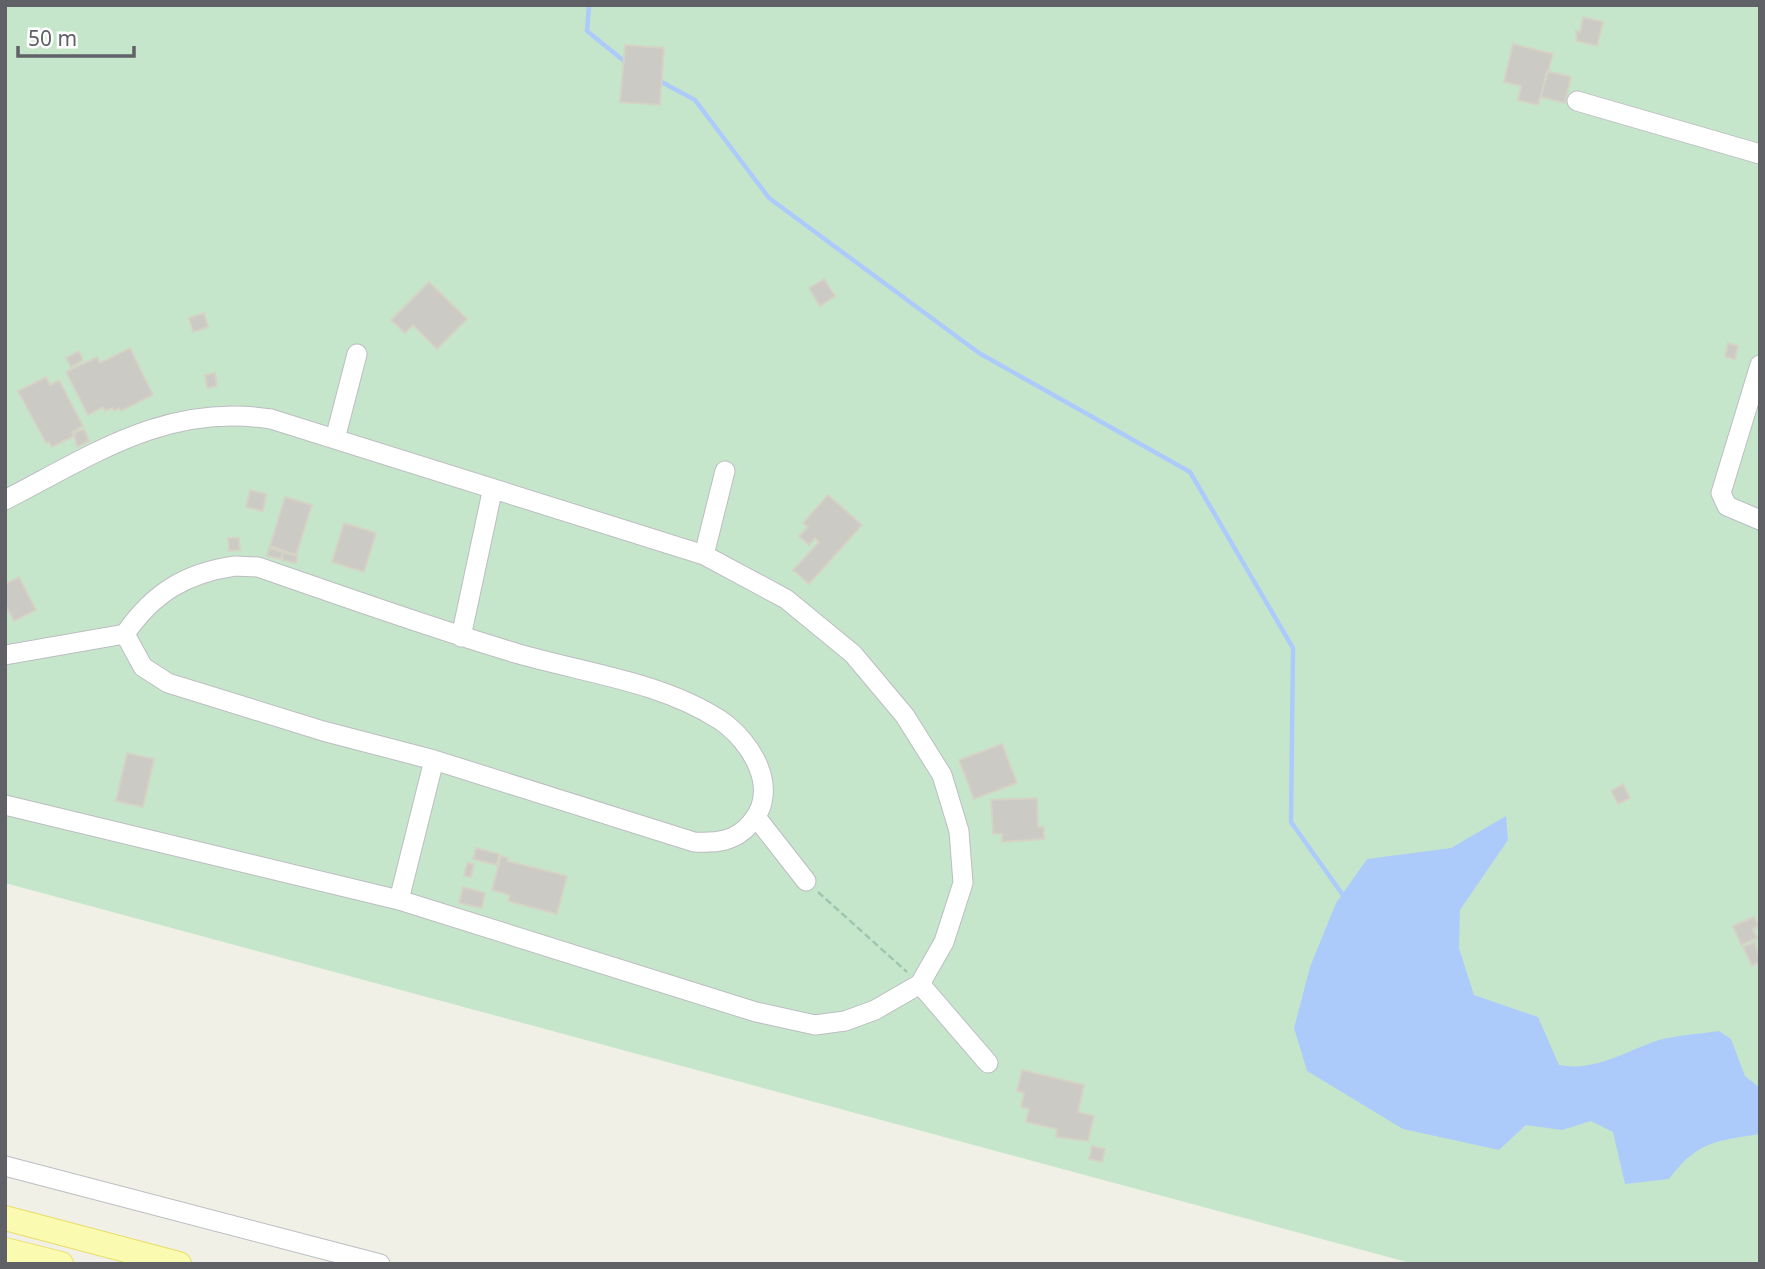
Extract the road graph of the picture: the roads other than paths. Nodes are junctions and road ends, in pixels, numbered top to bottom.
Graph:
1 (1577, 101) dead end
2 (1760, 154) edge
3 (357, 354) dead end
4 (1760, 365) edge
5 (335, 439) junction
6 (725, 471) dead end
7 (492, 492) junction
8 (5, 500) edge
9 (1760, 520) edge
10 (704, 555) junction
11 (125, 634) junction
12 (461, 637) junction
13 (5, 654) edge
14 (434, 760) junction
15 (5, 805) edge
16 (756, 817) junction
17 (806, 881) road end
18 (399, 901) junction
19 (920, 984) junction
20 (988, 1063) dead end
21 (5, 1166) edge
22 (5, 1218) edge
23 (5, 1250) edge
24 (61, 1264) edge
25 (179, 1264) edge
26 (380, 1264) edge

1 - 2 street
3 - 5 street
4 - 9 street
5 - 7 street
5 - 8 street
6 - 10 street
7 - 10 street
7 - 12 street
10 - 19 street
11 - 12 street
11 - 13 street
11 - 14 street
12 - 16 street
14 - 16 street
14 - 18 street
15 - 18 street
16 - 17 street
18 - 19 street
19 - 20 street
21 - 26 street
22 - 25 main road
23 - 24 main road

